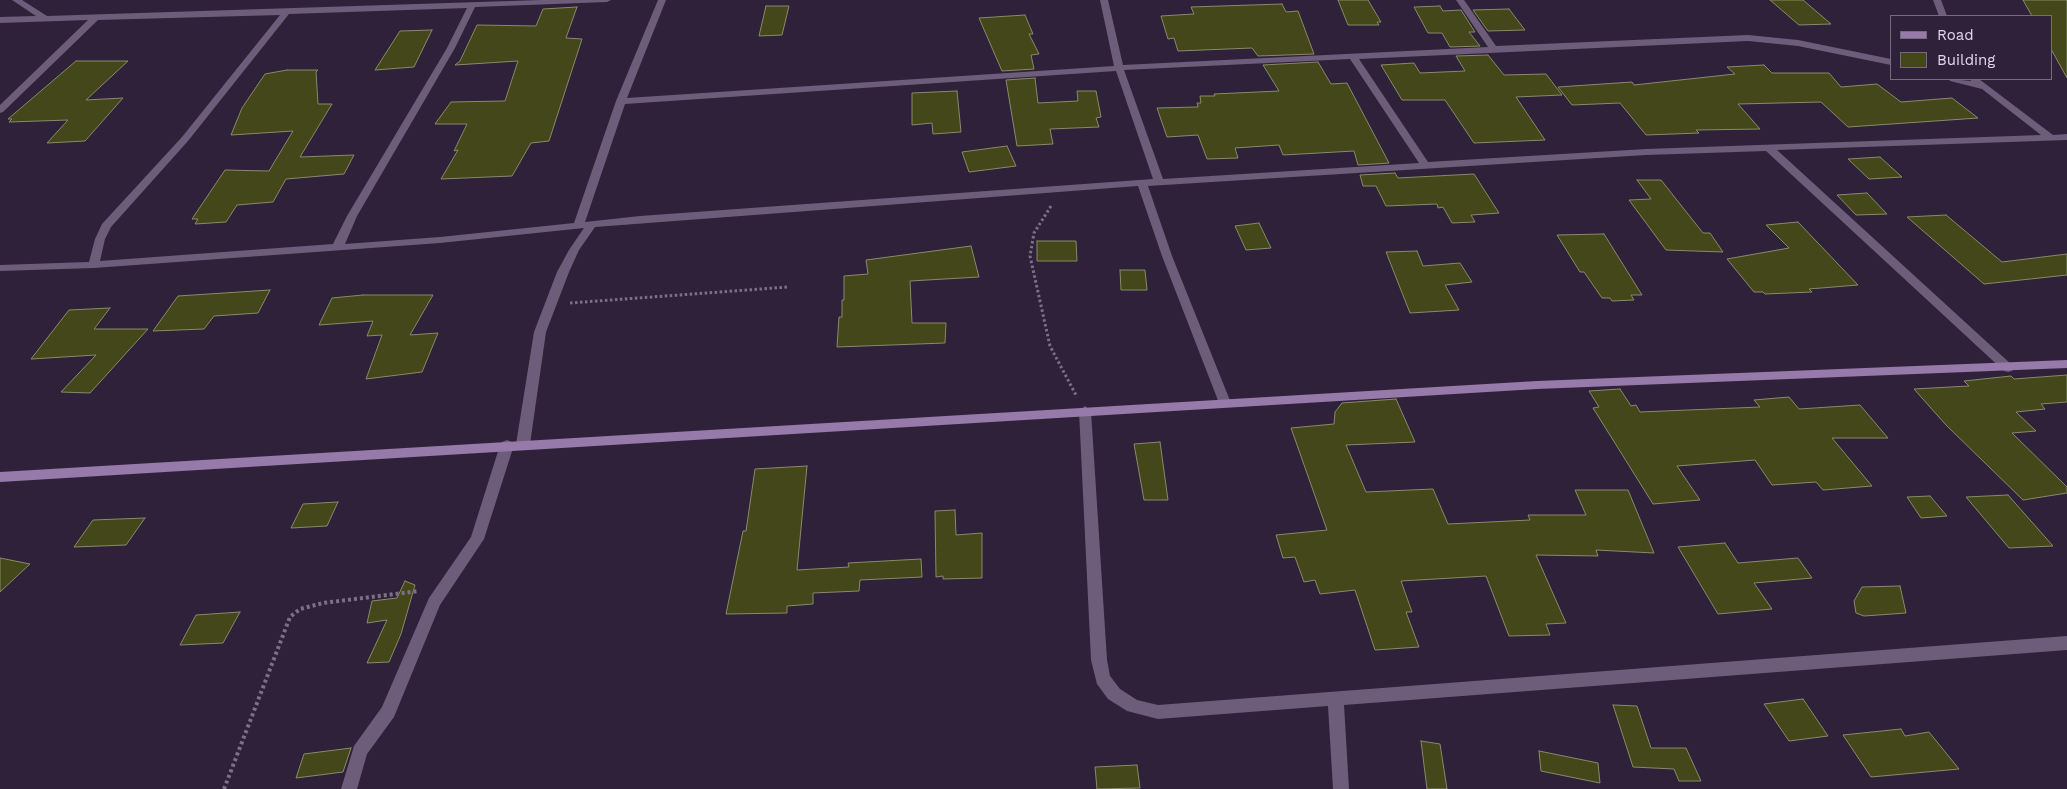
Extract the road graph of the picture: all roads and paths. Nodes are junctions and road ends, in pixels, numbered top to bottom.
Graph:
1 (16, 0) edge
2 (608, 0) edge
3 (662, 0) edge
4 (1104, 0) edge
5 (1460, 0) edge
6 (1937, 0) edge
7 (472, 5) junction
8 (287, 12) junction
9 (1944, 15) edge
10 (94, 18) junction
11 (21, 19) junction
12 (47, 19) junction
13 (0, 20) edge
14 (0, 24) edge
15 (1493, 48) junction
16 (1352, 55) junction
17 (1890, 62) edge
18 (1119, 68) junction
19 (1957, 80) edge
20 (1975, 80) edge
21 (1983, 87) junction
22 (621, 101) junction
23 (0, 110) edge
24 (2067, 136) edge
25 (2050, 137) junction
26 (1768, 147) junction
27 (1426, 165) junction
28 (1159, 182) junction
29 (1142, 183) junction
30 (1065, 188) junction
31 (592, 224) junction
32 (578, 226) junction
33 (338, 246) junction
34 (94, 265) junction
35 (0, 268) edge
36 (788, 287) dead end
37 (549, 305) junction
38 (2067, 364) edge
39 (2008, 368) junction
40 (1225, 403) junction
41 (1085, 411) junction
42 (523, 444) junction
43 (507, 446) junction
44 (0, 477) edge
45 (444, 588) junction
46 (2067, 643) edge
47 (1336, 698) junction
48 (224, 789) edge
49 (349, 789) edge
50 (1341, 789) edge

1 - 12 street
2 - 7 street
3 - 22 street
4 - 18 street
5 - 15 street
6 - 9 street
7 - 8 street
7 - 33 street
8 - 10 street
8 - 34 street
10 - 12 street
10 - 23 street
11 - 12 street
11 - 13 street
11 - 14 street
15 - 16 street
15 - 17 street
16 - 18 street
16 - 27 street
18 - 22 street
18 - 28 street
19 - 21 street
20 - 21 street
21 - 25 street
22 - 32 street
24 - 25 street
25 - 26 street
26 - 27 street
26 - 39 street
27 - 28 street
28 - 29 street
29 - 30 street
29 - 40 street
30 - 31 street
30 - 41 path
31 - 32 street
31 - 37 street
32 - 33 street
33 - 34 street
34 - 35 street
36 - 37 path
37 - 42 street
38 - 39 main road
39 - 40 main road
40 - 41 main road
41 - 42 main road
41 - 47 street
42 - 43 main road
43 - 44 main road
43 - 45 street
45 - 48 path
45 - 49 street
46 - 47 street
47 - 50 street

